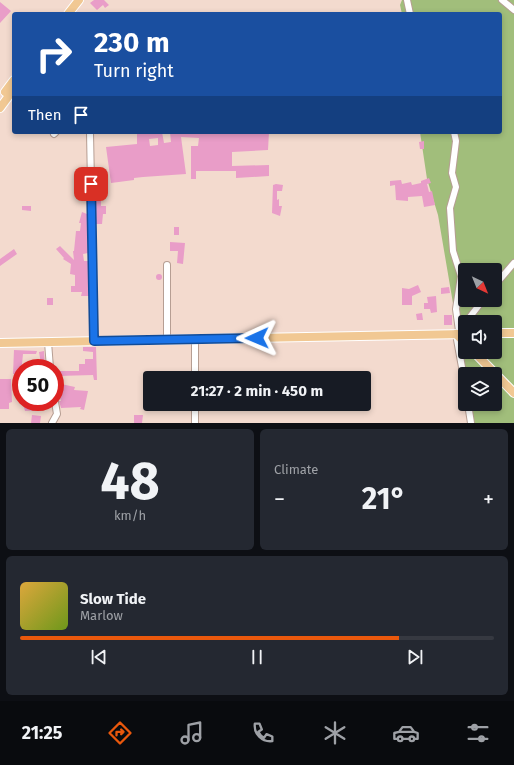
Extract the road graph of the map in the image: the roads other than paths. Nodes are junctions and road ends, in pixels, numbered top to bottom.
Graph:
1 (72, 0) edge
2 (79, 0) edge
3 (407, 0) edge
4 (502, 0) edge
5 (514, 10) edge
6 (63, 12) edge
7 (70, 12) edge
8 (410, 12) edge
9 (12, 83) edge
10 (12, 92) edge
11 (0, 99) edge
12 (0, 108) edge
13 (90, 134) edge
14 (454, 134) edge
15 (514, 263) edge
16 (167, 265) dead end
17 (502, 278) edge
18 (478, 307) edge
19 (471, 315) edge
20 (458, 320) edge
21 (458, 333) edge
22 (502, 333) edge
23 (514, 333) edge
24 (195, 339) junction
25 (167, 340) junction
26 (94, 341) junction
27 (48, 342) junction
28 (0, 343) edge
29 (49, 359) edge
30 (481, 359) edge
31 (195, 371) edge
32 (514, 393) edge
33 (56, 411) edge
34 (195, 411) edge
35 (469, 411) edge
36 (52, 423) edge
37 (196, 423) edge
38 (471, 423) edge

1 - 6 main road
2 - 7 main road
3 - 8 street
4 - 5 street
9 - 11 main road
10 - 12 main road
13 - 26 street
14 - 20 street
15 - 17 street
16 - 25 street
18 - 19 street
21 - 24 main road
22 - 23 main road
24 - 25 main road
24 - 31 street
25 - 26 main road
26 - 27 main road
27 - 28 main road
27 - 29 street
30 - 32 main road
33 - 36 street
34 - 37 street
35 - 38 street

